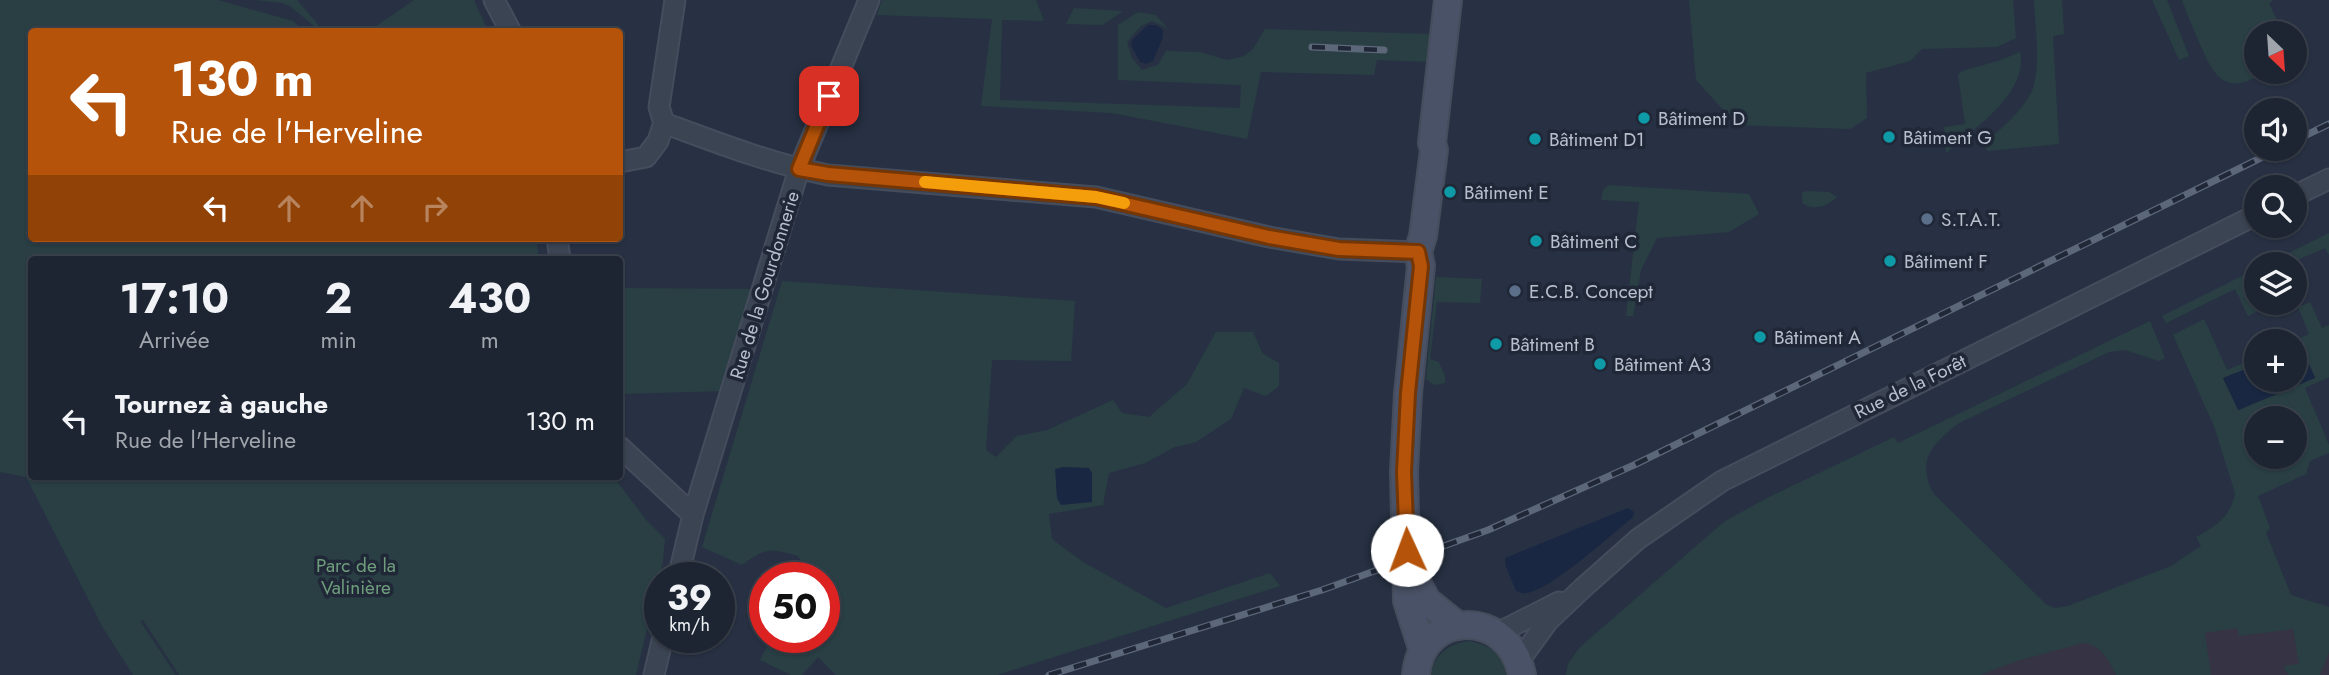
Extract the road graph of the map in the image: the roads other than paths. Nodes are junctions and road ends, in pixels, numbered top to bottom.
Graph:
1 (494, 0) edge
2 (675, 0) edge
3 (869, 0) edge
4 (1448, 0) edge
5 (508, 28) edge
6 (664, 123) junction
7 (623, 161) edge
8 (799, 169) junction
9 (2329, 179) edge
10 (2307, 190) edge
11 (2244, 221) edge
12 (1418, 252) junction
13 (623, 450) edge
14 (693, 515) junction
15 (682, 562) edge
16 (1408, 564) junction
17 (1584, 587) junction
18 (1458, 626) junction
19 (1498, 633) junction
20 (659, 653) edge
21 (1419, 663) edge
22 (1521, 668) edge
23 (654, 675) edge

1 - 5 street
2 - 6 street
3 - 8 street, Rue de la Gourdonnerie
4 - 12 main road
6 - 7 street
6 - 8 street
8 - 12 street
8 - 14 street, Rue de la Gourdonnerie
9 - 10 street
11 - 17 street, Rue de la Forêt
12 - 16 main road
13 - 14 street
14 - 15 street, Rue de la Gourdonnerie
16 - 18 main road
16 - 21 main road
17 - 19 street, Rue de la Forêt
17 - 22 street, Rue de la Forêt
18 - 19 main road
18 - 21 main road
19 - 22 main road, Rue de la Forêt
20 - 23 street

